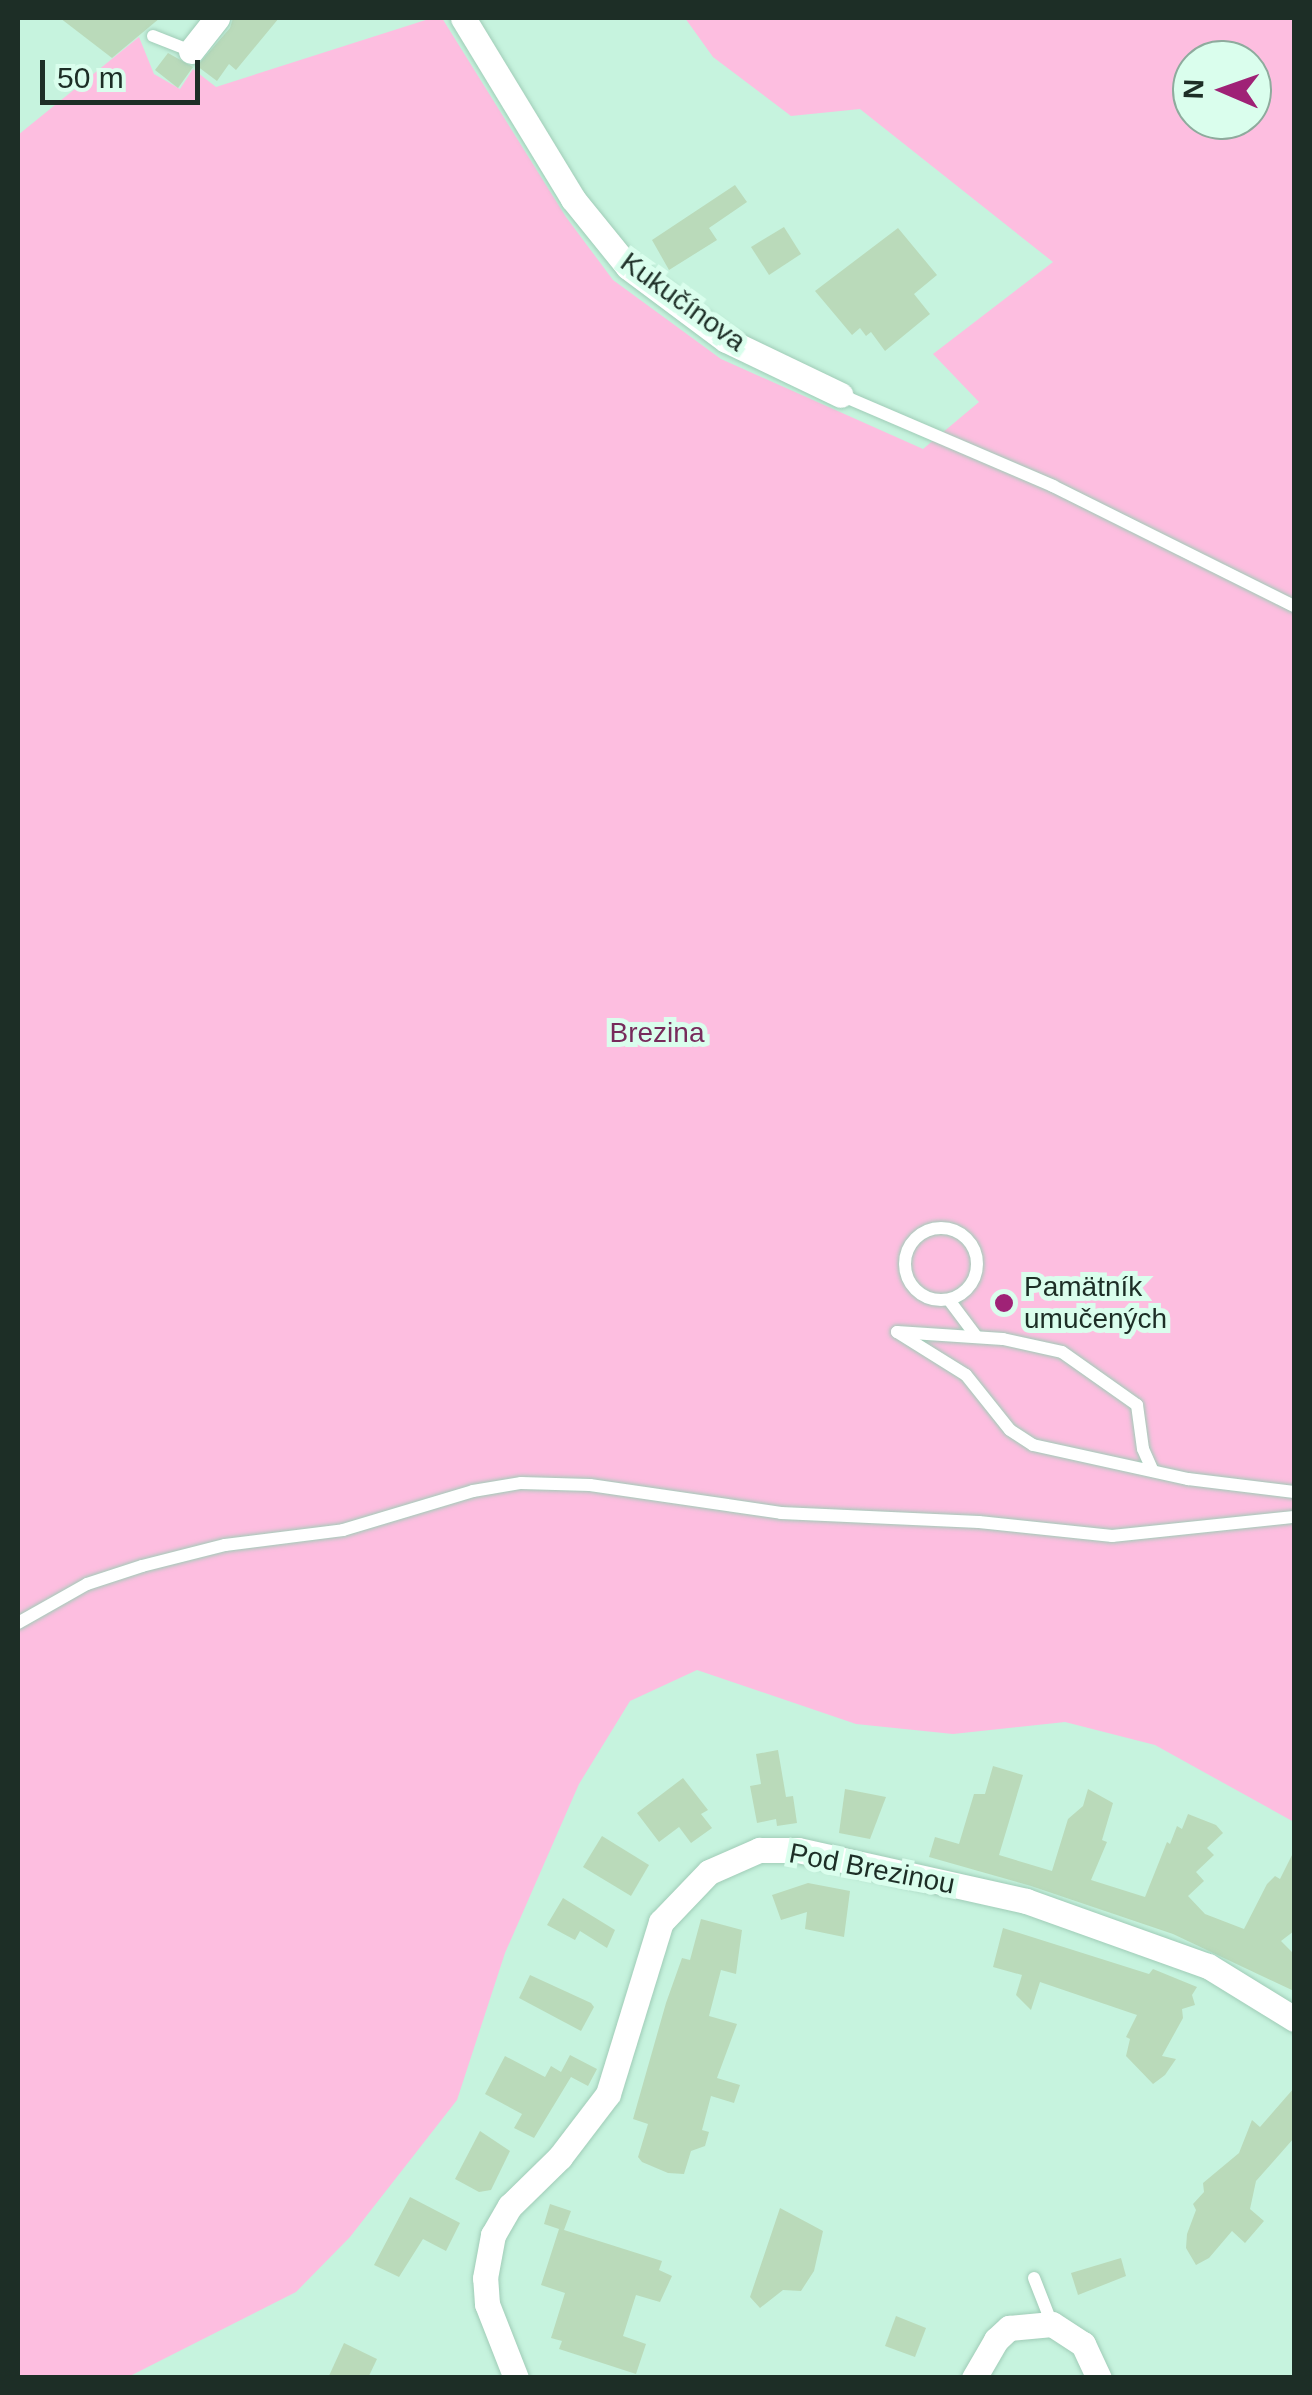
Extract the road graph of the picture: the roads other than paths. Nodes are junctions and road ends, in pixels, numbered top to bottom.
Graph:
1 (217, 18) edge
2 (463, 18) edge
3 (153, 36) dead end
4 (190, 51) joint
5 (842, 395) joint
6 (1294, 606) edge
7 (949, 1300) junction
8 (976, 1336) junction
9 (1153, 1471) junction
10 (1294, 1492) edge
11 (1294, 1516) edge
12 (18, 1622) edge
13 (1294, 2020) edge
14 (1034, 2278) dead end
15 (1052, 2324) junction
16 (516, 2378) edge
17 (974, 2378) edge
18 (1100, 2378) edge

1 - 4 street
2 - 5 street, Kukučínova
3 - 4 lane
5 - 6 lane
7 - 7 lane
7 - 8 lane
8 - 9 lane
8 - 9 lane
9 - 10 lane
11 - 12 lane
13 - 16 street, Pod Brezinou
14 - 15 lane
15 - 17 street
15 - 18 street

